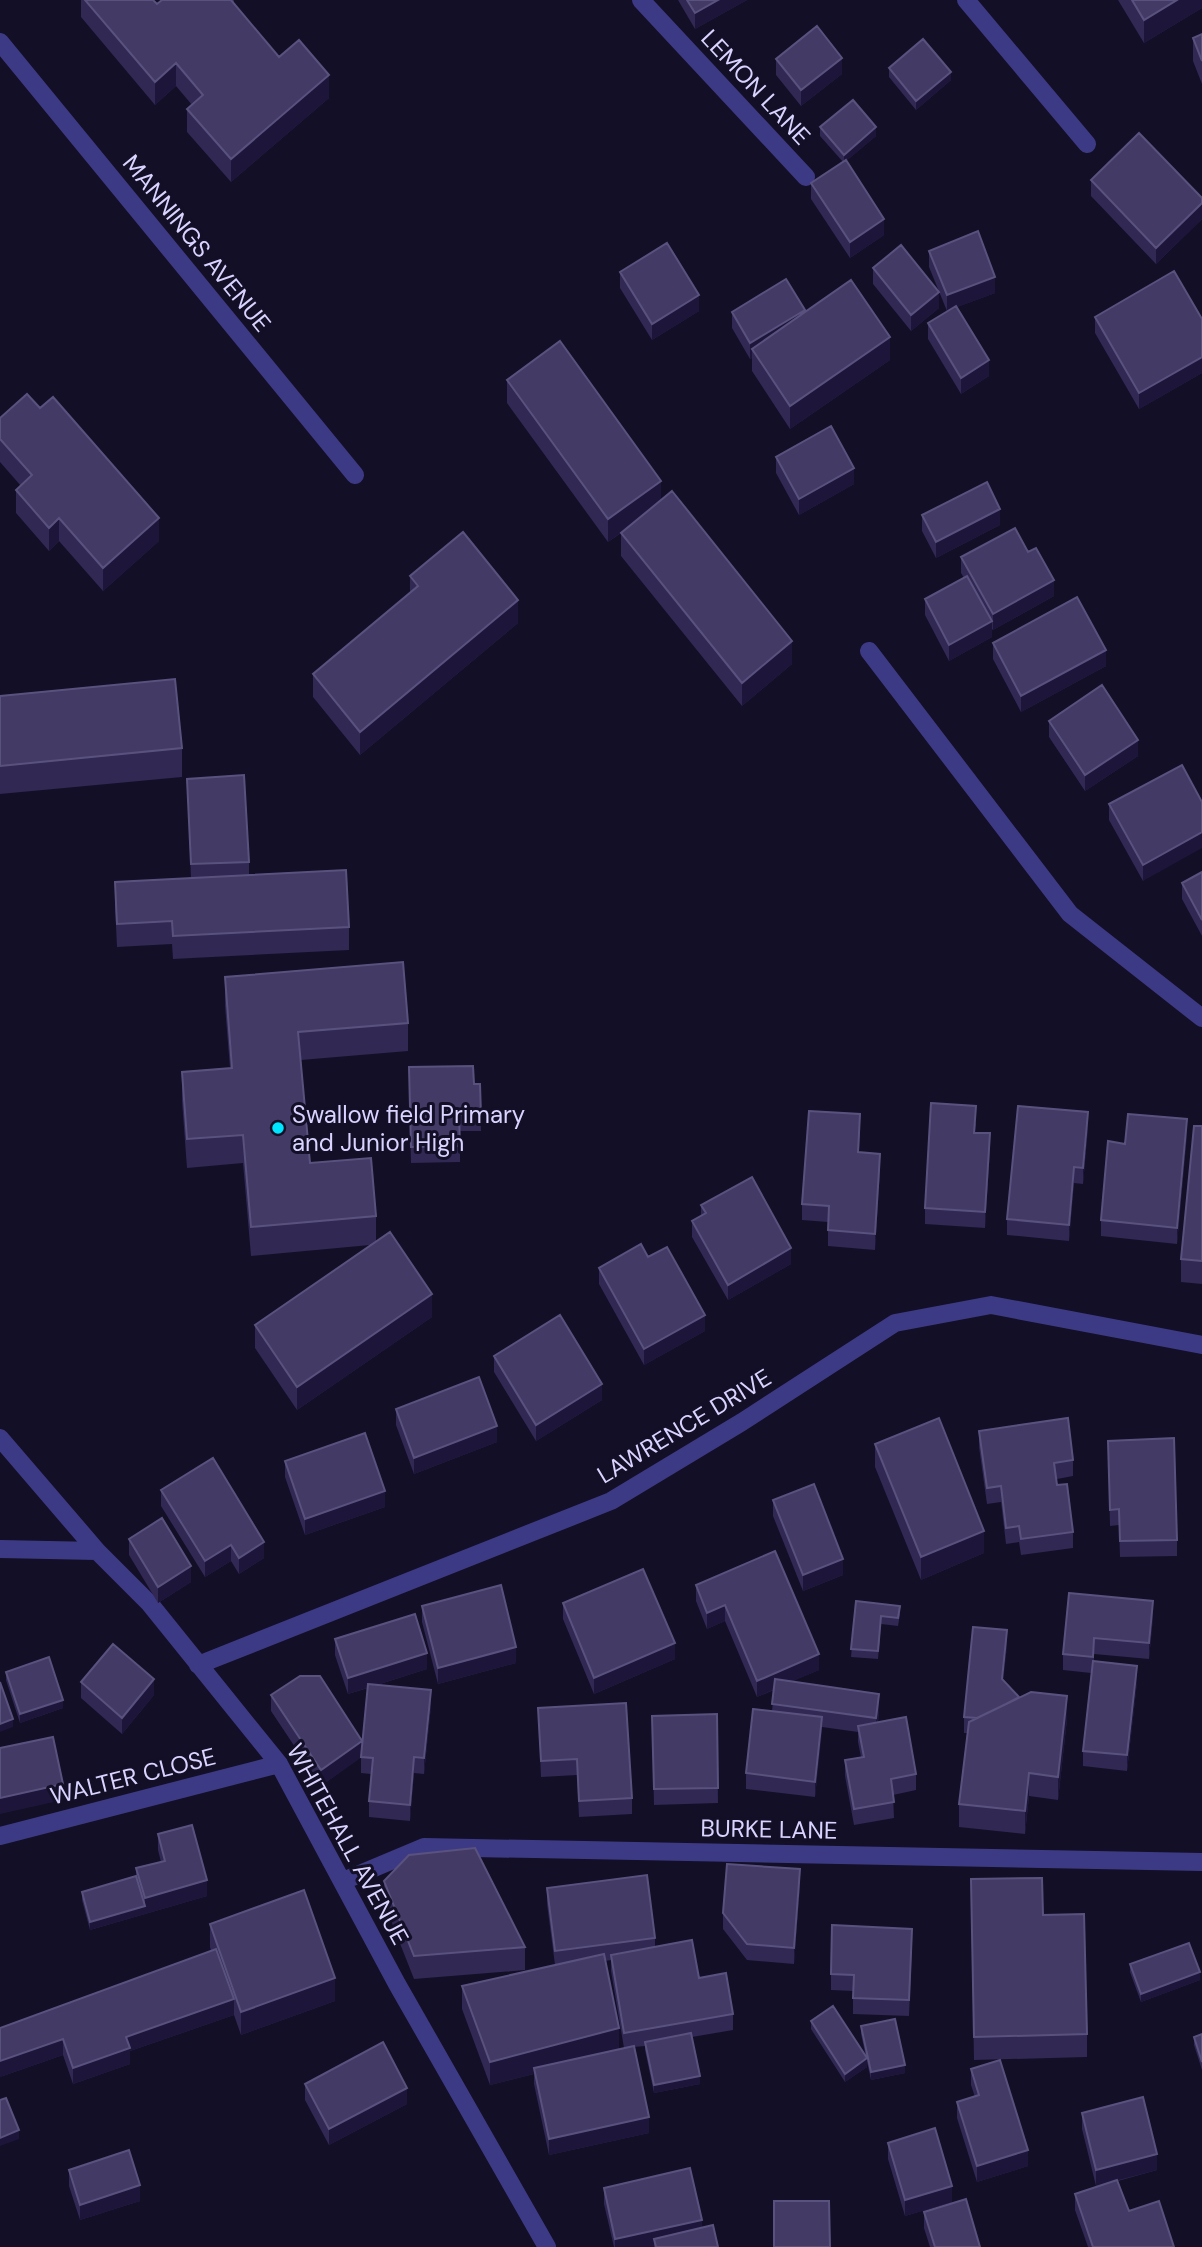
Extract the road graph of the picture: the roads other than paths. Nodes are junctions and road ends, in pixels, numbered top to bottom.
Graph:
1 (641, 0) edge
2 (966, 0) edge
3 (0, 42) edge
4 (1087, 144) dead end
5 (806, 177) dead end
6 (355, 475) dead end
7 (869, 651) dead end
8 (1202, 1018) edge
9 (1202, 1345) edge
10 (0, 1438) edge
11 (0, 1549) edge
12 (97, 1550) junction
13 (198, 1665) junction
14 (279, 1764) junction
15 (0, 1836) edge
16 (1202, 1862) edge
17 (343, 1881) junction
18 (547, 2247) edge

1 - 5 street, LEMON LANE
2 - 4 street
3 - 6 street, MANNINGS AVENUE
7 - 8 street
9 - 13 street, LAWRENCE DRIVE
10 - 12 street, WHITEHALL AVENUE
11 - 12 street
12 - 13 street, WHITEHALL AVENUE
13 - 14 street, WHITEHALL AVENUE
14 - 15 street, WALTER CLOSE
14 - 17 street, WHITEHALL AVENUE
16 - 17 street, BURKE LANE
17 - 18 street, WHITEHALL AVENUE

